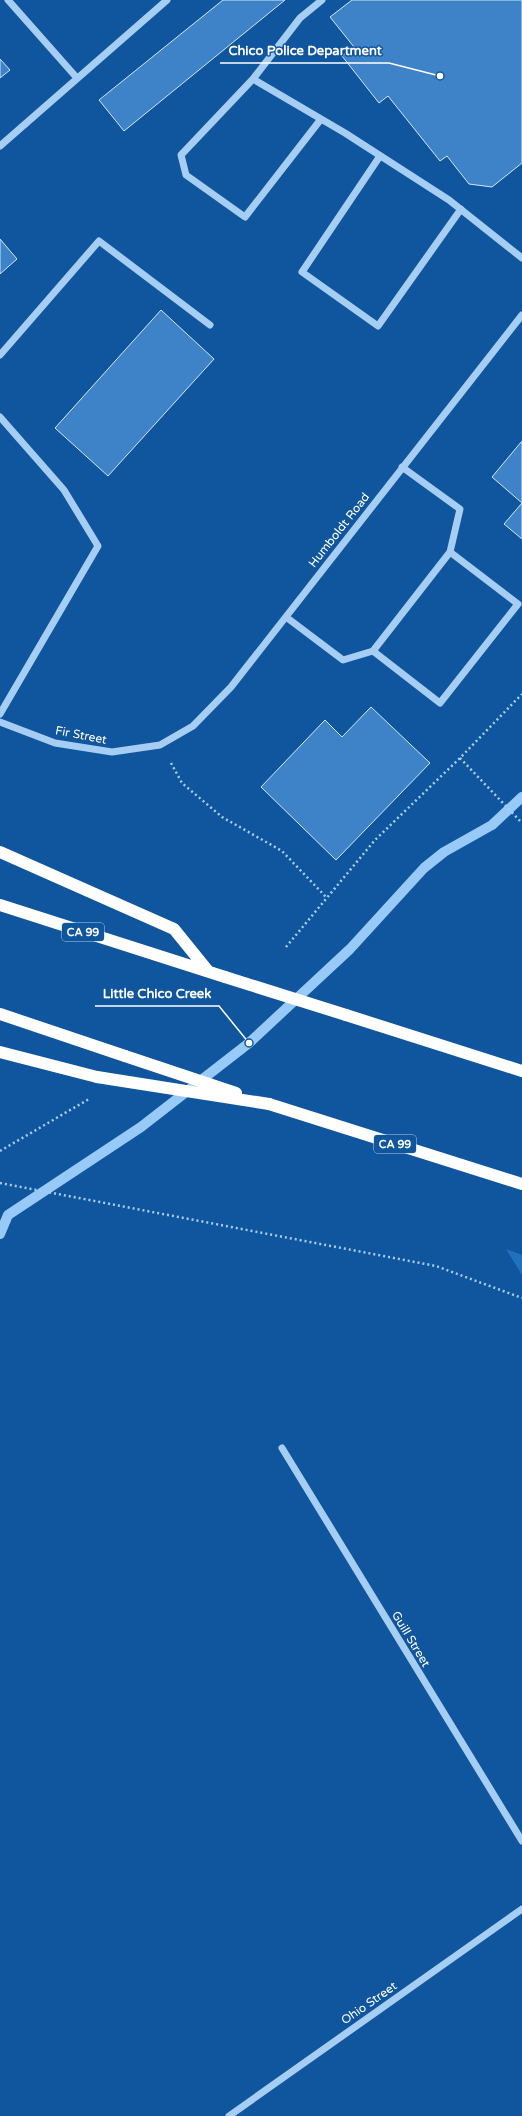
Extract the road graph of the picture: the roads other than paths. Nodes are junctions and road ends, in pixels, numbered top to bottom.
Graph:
1 (8, 0) edge
2 (167, 0) edge
3 (322, 0) edge
4 (77, 78) junction
5 (253, 79) junction
6 (321, 119) junction
7 (0, 146) edge
8 (380, 156) junction
9 (461, 209) junction
10 (522, 258) edge
11 (522, 315) edge
12 (210, 325) dead end
13 (0, 355) edge
14 (0, 417) edge
15 (402, 467) junction
16 (450, 552) junction
17 (286, 617) junction
18 (373, 651) junction
19 (0, 714) edge
20 (0, 722) edge
21 (160, 745) joint
22 (0, 852) edge
23 (0, 905) edge
24 (208, 971) junction
25 (0, 1014) edge
26 (0, 1052) edge
27 (522, 1072) edge
28 (269, 1104) junction
29 (522, 1184) edge
30 (282, 1448) dead end
31 (522, 1842) edge
32 (522, 1909) edge
33 (229, 2116) edge

1 - 4 street
2 - 4 street
3 - 5 street
4 - 7 street
5 - 6 street
5 - 6 street
6 - 8 street
8 - 9 street
8 - 9 street
9 - 10 street
11 - 15 street, Humboldt Road
12 - 13 street
14 - 19 street
15 - 16 street
15 - 17 street, Humboldt Road
16 - 18 street
16 - 18 street
17 - 18 street
17 - 21 street, Humboldt Road
20 - 21 street, Fir Street
22 - 24 highway
23 - 24 highway, CA 99
24 - 27 highway, CA 99, bridge
25 - 28 highway, CA 99, bridge
26 - 28 highway, bridge
28 - 29 highway, CA 99
30 - 31 street, Guill Street
32 - 33 street, Ohio Street

